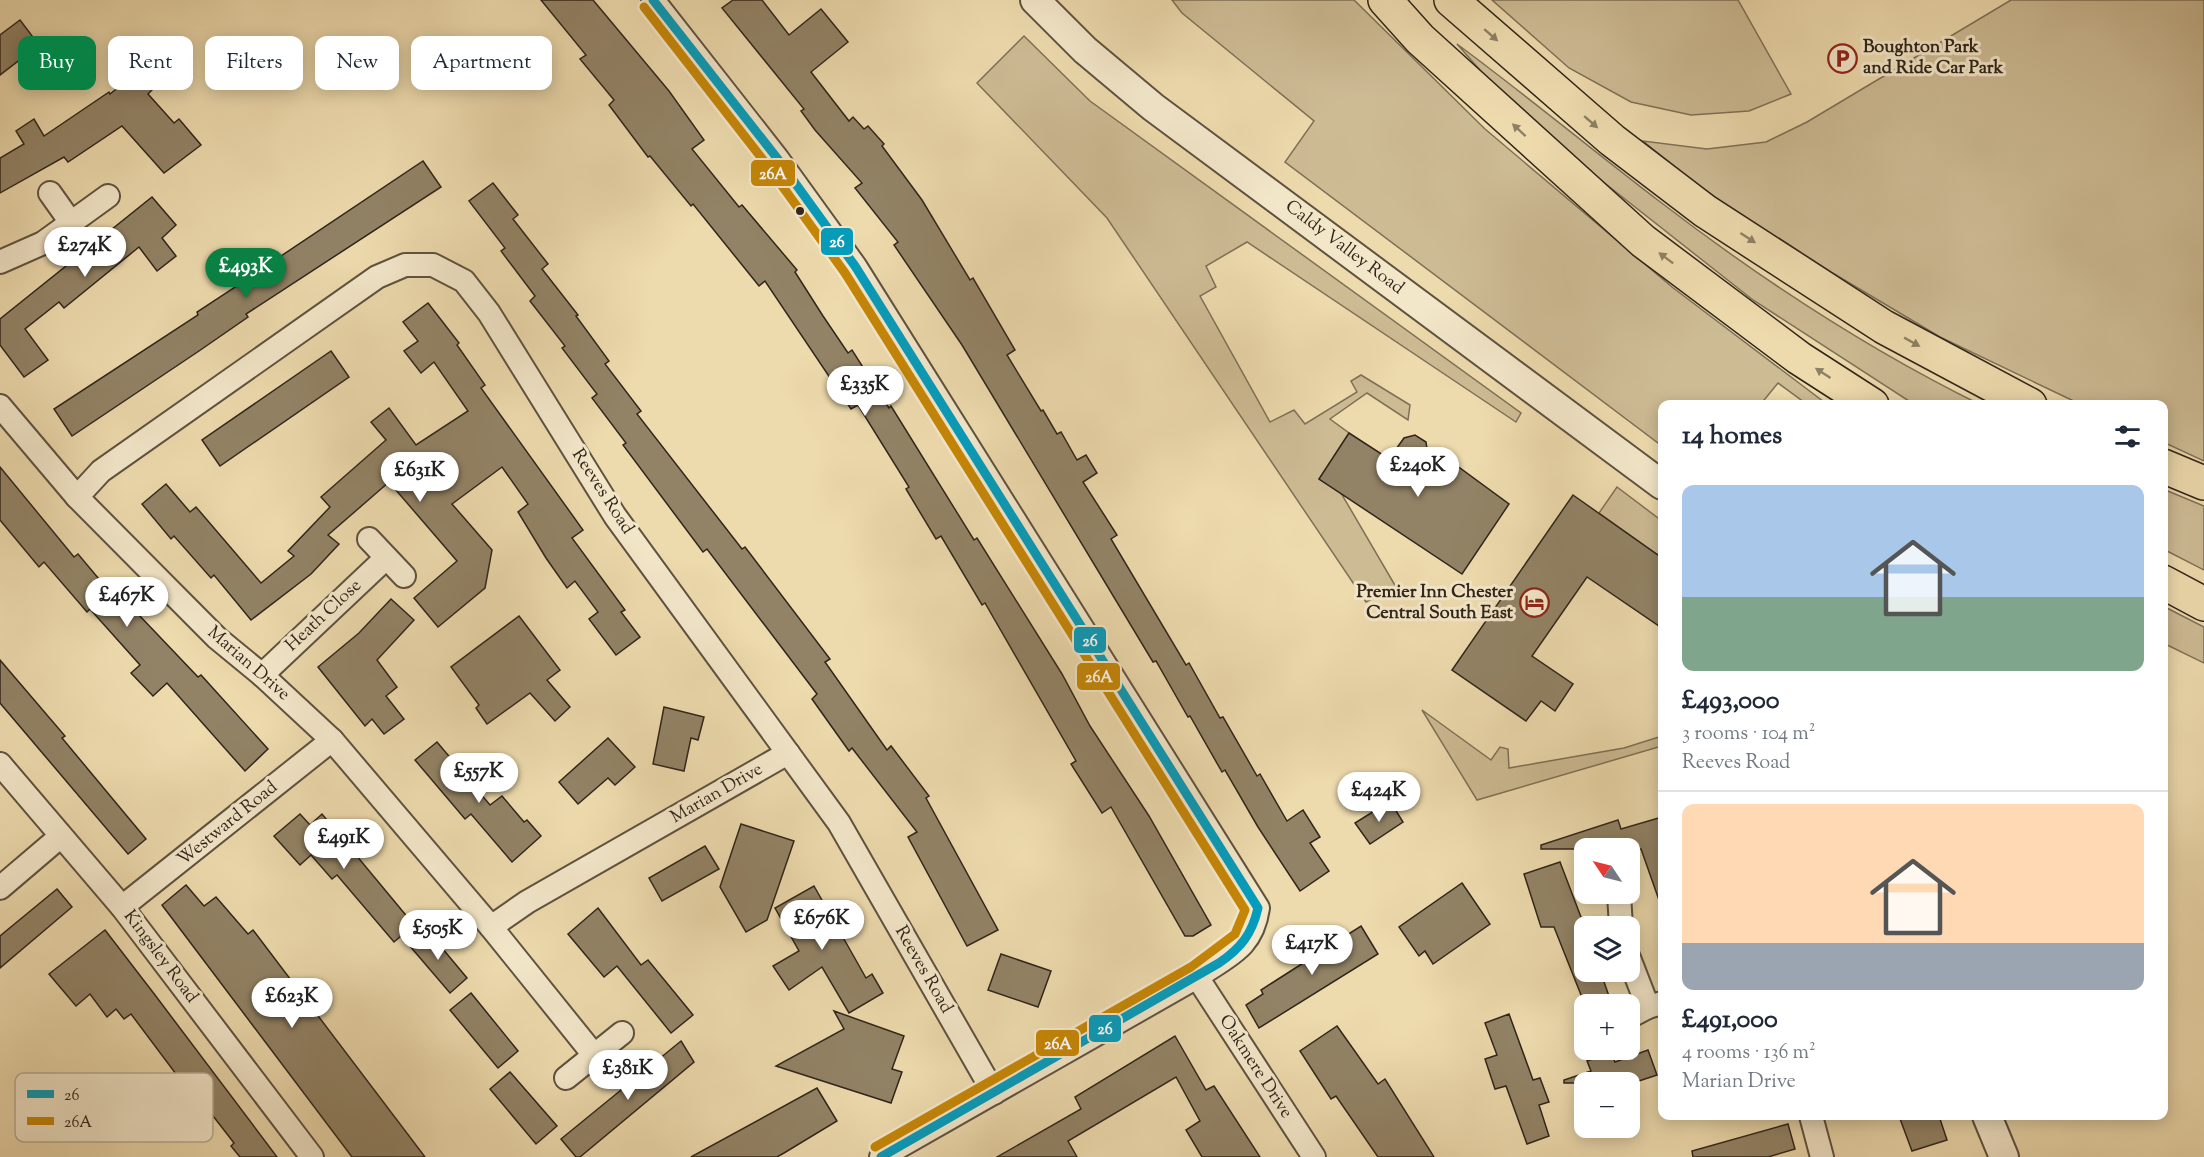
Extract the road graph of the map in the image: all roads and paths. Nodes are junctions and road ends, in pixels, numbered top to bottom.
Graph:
1 (652, 0) edge
2 (1035, 0) edge
3 (1385, 0) edge
4 (1451, 0) edge
5 (50, 193) dead end
6 (108, 196) dead end
7 (72, 224) junction
8 (0, 262) edge
9 (1864, 400) edge
10 (2021, 400) edge
11 (0, 406) edge
12 (2168, 468) edge
13 (1658, 482) edge
14 (2204, 483) edge
15 (77, 497) junction
16 (369, 539) dead end
17 (386, 558) junction
18 (404, 576) dead end
19 (2168, 585) edge
20 (2204, 604) edge
21 (262, 675) junction
22 (332, 740) junction
23 (788, 753) junction
24 (0, 764) edge
25 (61, 836) junction
26 (0, 888) edge
27 (122, 907) junction
28 (491, 927) junction
29 (1197, 976) junction
30 (1637, 982) edge
31 (1646, 1009) edge
32 (622, 1033) dead end
33 (594, 1055) junction
34 (567, 1078) dead end
35 (994, 1093) junction
36 (1813, 1120) edge
37 (1989, 1120) edge
38 (312, 1157) edge
39 (881, 1157) edge
40 (1314, 1157) edge
41 (1822, 1157) edge
42 (2004, 1157) edge

1 - 29 street
2 - 13 street, Caldy Valley Road
9 -> 3 highway
4 -> 10 highway
5 - 7 street
6 - 7 street
7 - 8 street
11 - 15 street, Marian Drive
12 - 14 highway
15 - 21 street, Marian Drive
15 - 23 street, Reeves Road
16 - 17 street
17 - 18 street
17 - 21 street, Heath Close
19 - 20 highway
21 - 22 street, Marian Drive
22 - 27 street, Westward Road
22 - 28 street, Marian Drive
23 - 28 street, Marian Drive
23 - 35 street, Reeves Road
24 - 25 street, Kingsley Road
25 - 26 street
25 - 27 street, Kingsley Road
27 - 38 street, Kingsley Road
28 - 33 street, Marian Drive
29 - 35 street
29 - 40 street, Oakmere Drive
30 - 31 street
32 - 33 street
33 - 34 street
35 - 39 street
36 - 41 street
37 - 42 street

